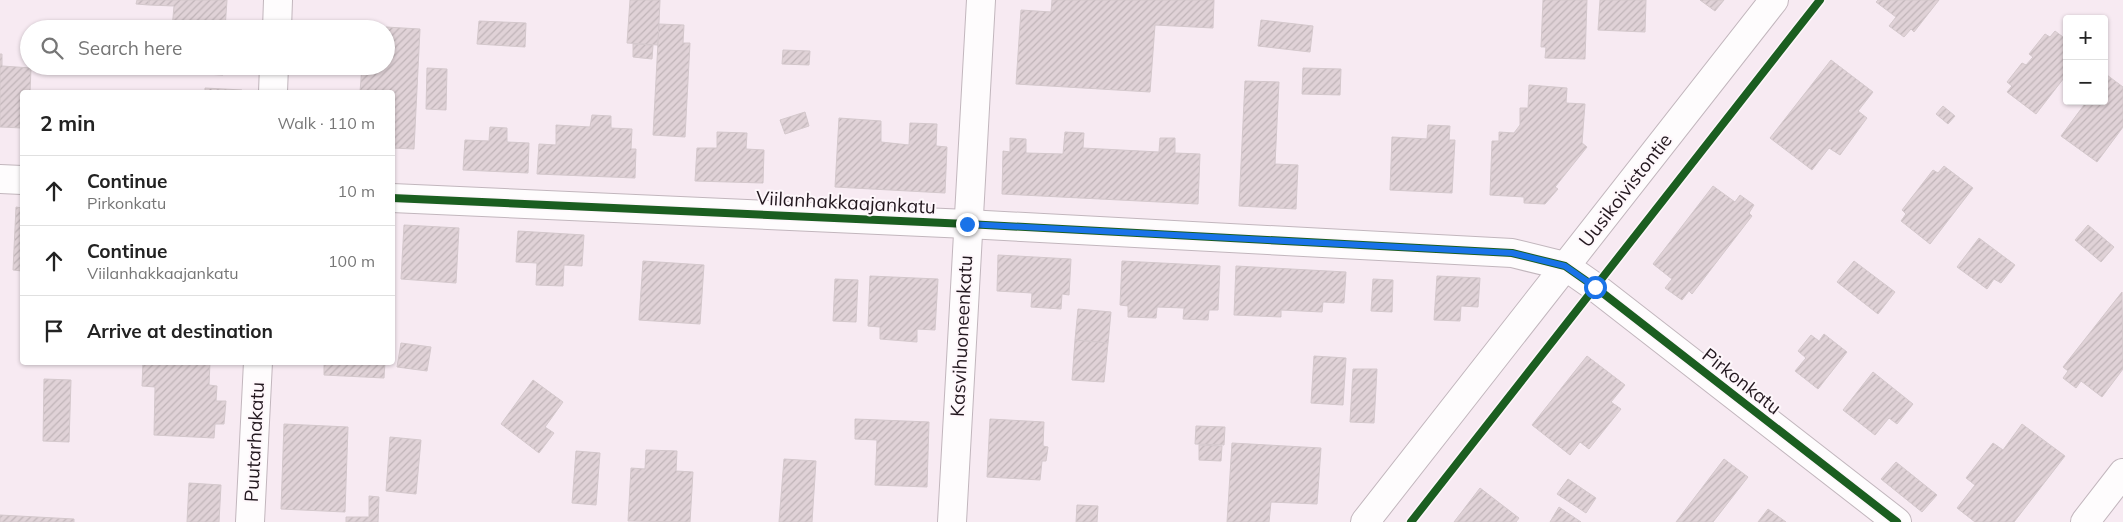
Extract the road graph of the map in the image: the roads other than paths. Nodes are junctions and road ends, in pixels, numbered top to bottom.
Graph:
1 (278, 0) edge
2 (981, 0) edge
3 (1774, 0) edge
4 (277, 20) edge
5 (274, 75) edge
6 (273, 90) edge
7 (0, 179) edge
8 (20, 180) edge
9 (395, 198) edge
10 (967, 224) junction
11 (1565, 266) junction
12 (258, 365) edge
13 (2123, 473) edge
14 (250, 522) edge
15 (952, 522) edge
16 (1365, 522) edge
17 (1897, 522) edge
18 (2085, 522) edge

1 - 4 street
2 - 10 street, Kasvihuoneenkatu
3 - 11 street, Uusikoivistontie
5 - 6 street
7 - 8 street
9 - 10 street, Viilanhakkaajankatu
10 - 11 street, Viilanhakkaajankatu
10 - 15 street, Kasvihuoneenkatu
11 - 16 street, Uusikoivistontie
11 - 17 street, Pirkonkatu
12 - 14 street, Puutarhakatu
13 - 18 street

